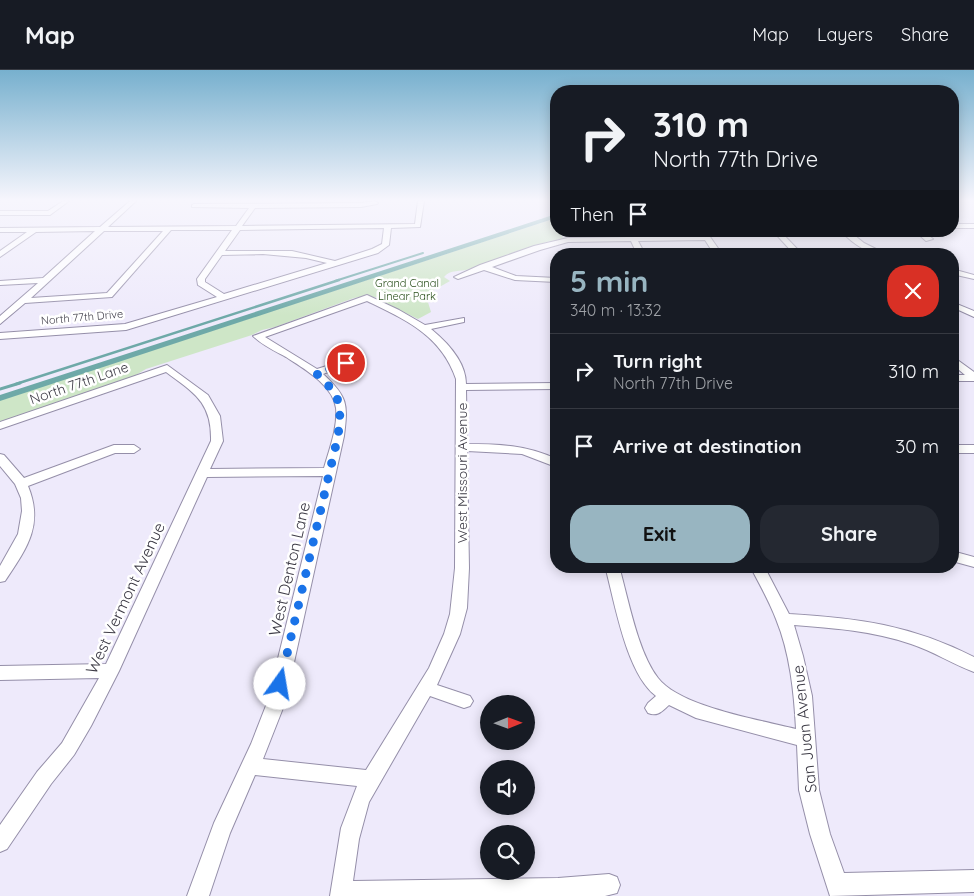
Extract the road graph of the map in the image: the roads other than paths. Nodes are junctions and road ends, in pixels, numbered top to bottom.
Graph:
1 (20, 240) edge
2 (89, 240) edge
3 (158, 240) edge
4 (228, 240) edge
5 (385, 240) edge
6 (574, 240) edge
7 (854, 240) edge
8 (547, 245) junction
9 (554, 248) edge
10 (868, 248) edge
11 (219, 252) junction
12 (0, 254) edge
13 (334, 263) junction
14 (484, 267) junction
15 (458, 277) dead end
16 (43, 280) junction
17 (550, 280) edge
18 (0, 283) edge
19 (223, 297) junction
20 (21, 301) junction
21 (959, 307) edge
22 (974, 314) edge
23 (461, 320) dead end
24 (0, 321) edge
25 (424, 328) junction
26 (0, 336) edge
27 (258, 336) joint
28 (346, 363) dead end
29 (959, 365) edge
30 (167, 368) joint
31 (316, 373) junction
32 (959, 378) edge
33 (974, 378) edge
34 (550, 386) edge
35 (461, 387) junction
36 (0, 426) edge
37 (461, 447) junction
38 (134, 448) dead end
39 (959, 449) edge
40 (974, 449) edge
41 (0, 458) edge
42 (550, 461) edge
43 (330, 472) junction
44 (203, 473) junction
45 (22, 484) junction
46 (959, 558) edge
47 (974, 562) edge
48 (614, 573) edge
49 (761, 573) edge
50 (0, 577) edge
51 (784, 619) junction
52 (974, 665) edge
53 (111, 671) junction
54 (0, 673) edge
55 (426, 688) junction
56 (668, 696) junction
57 (464, 701) dead end
58 (654, 708) dead end
59 (807, 740) junction
60 (250, 766) junction
61 (372, 779) junction
62 (0, 842) edge
63 (974, 882) edge
64 (609, 885) dead end
65 (839, 890) edge
66 (341, 894) edge
67 (198, 896) edge

1 - 12 street
2 - 16 street
3 - 20 street
4 - 11 street
5 - 13 street
6 - 8 street
7 - 10 street
8 - 9 street
8 - 14 street
11 - 13 street
11 - 19 street
13 - 19 street
14 - 15 street
14 - 17 street
16 - 18 street
16 - 20 street
19 - 26 street, North 77th Drive
20 - 24 street
21 - 22 street
23 - 25 street
25 - 27 street, West Missouri Avenue
25 - 35 street, West Missouri Avenue
27 - 31 street, West Denton Lane
28 - 31 street
29 - 33 street
30 - 36 street, North 77th Lane
30 - 44 street, West Vermont Avenue
31 - 43 street, West Denton Lane
32 - 33 street
34 - 35 street
35 - 37 street, West Missouri Avenue
37 - 42 street
37 - 55 street, West Missouri Avenue
38 - 45 street
39 - 40 street
41 - 45 street
43 - 44 street
43 - 60 street, West Denton Lane
44 - 53 street, West Vermont Avenue
45 - 50 street
46 - 47 street
48 - 56 street
49 - 51 street, San Juan Avenue
51 - 52 street
51 - 59 street, San Juan Avenue
53 - 54 street
53 - 62 street, West Vermont Avenue
55 - 57 street
55 - 61 street, West Missouri Avenue
56 - 58 street
56 - 59 street
59 - 65 street, San Juan Avenue
60 - 61 street
60 - 67 street, West Denton Lane
61 - 66 street, West Missouri Avenue
63 - 65 street
64 - 66 street

